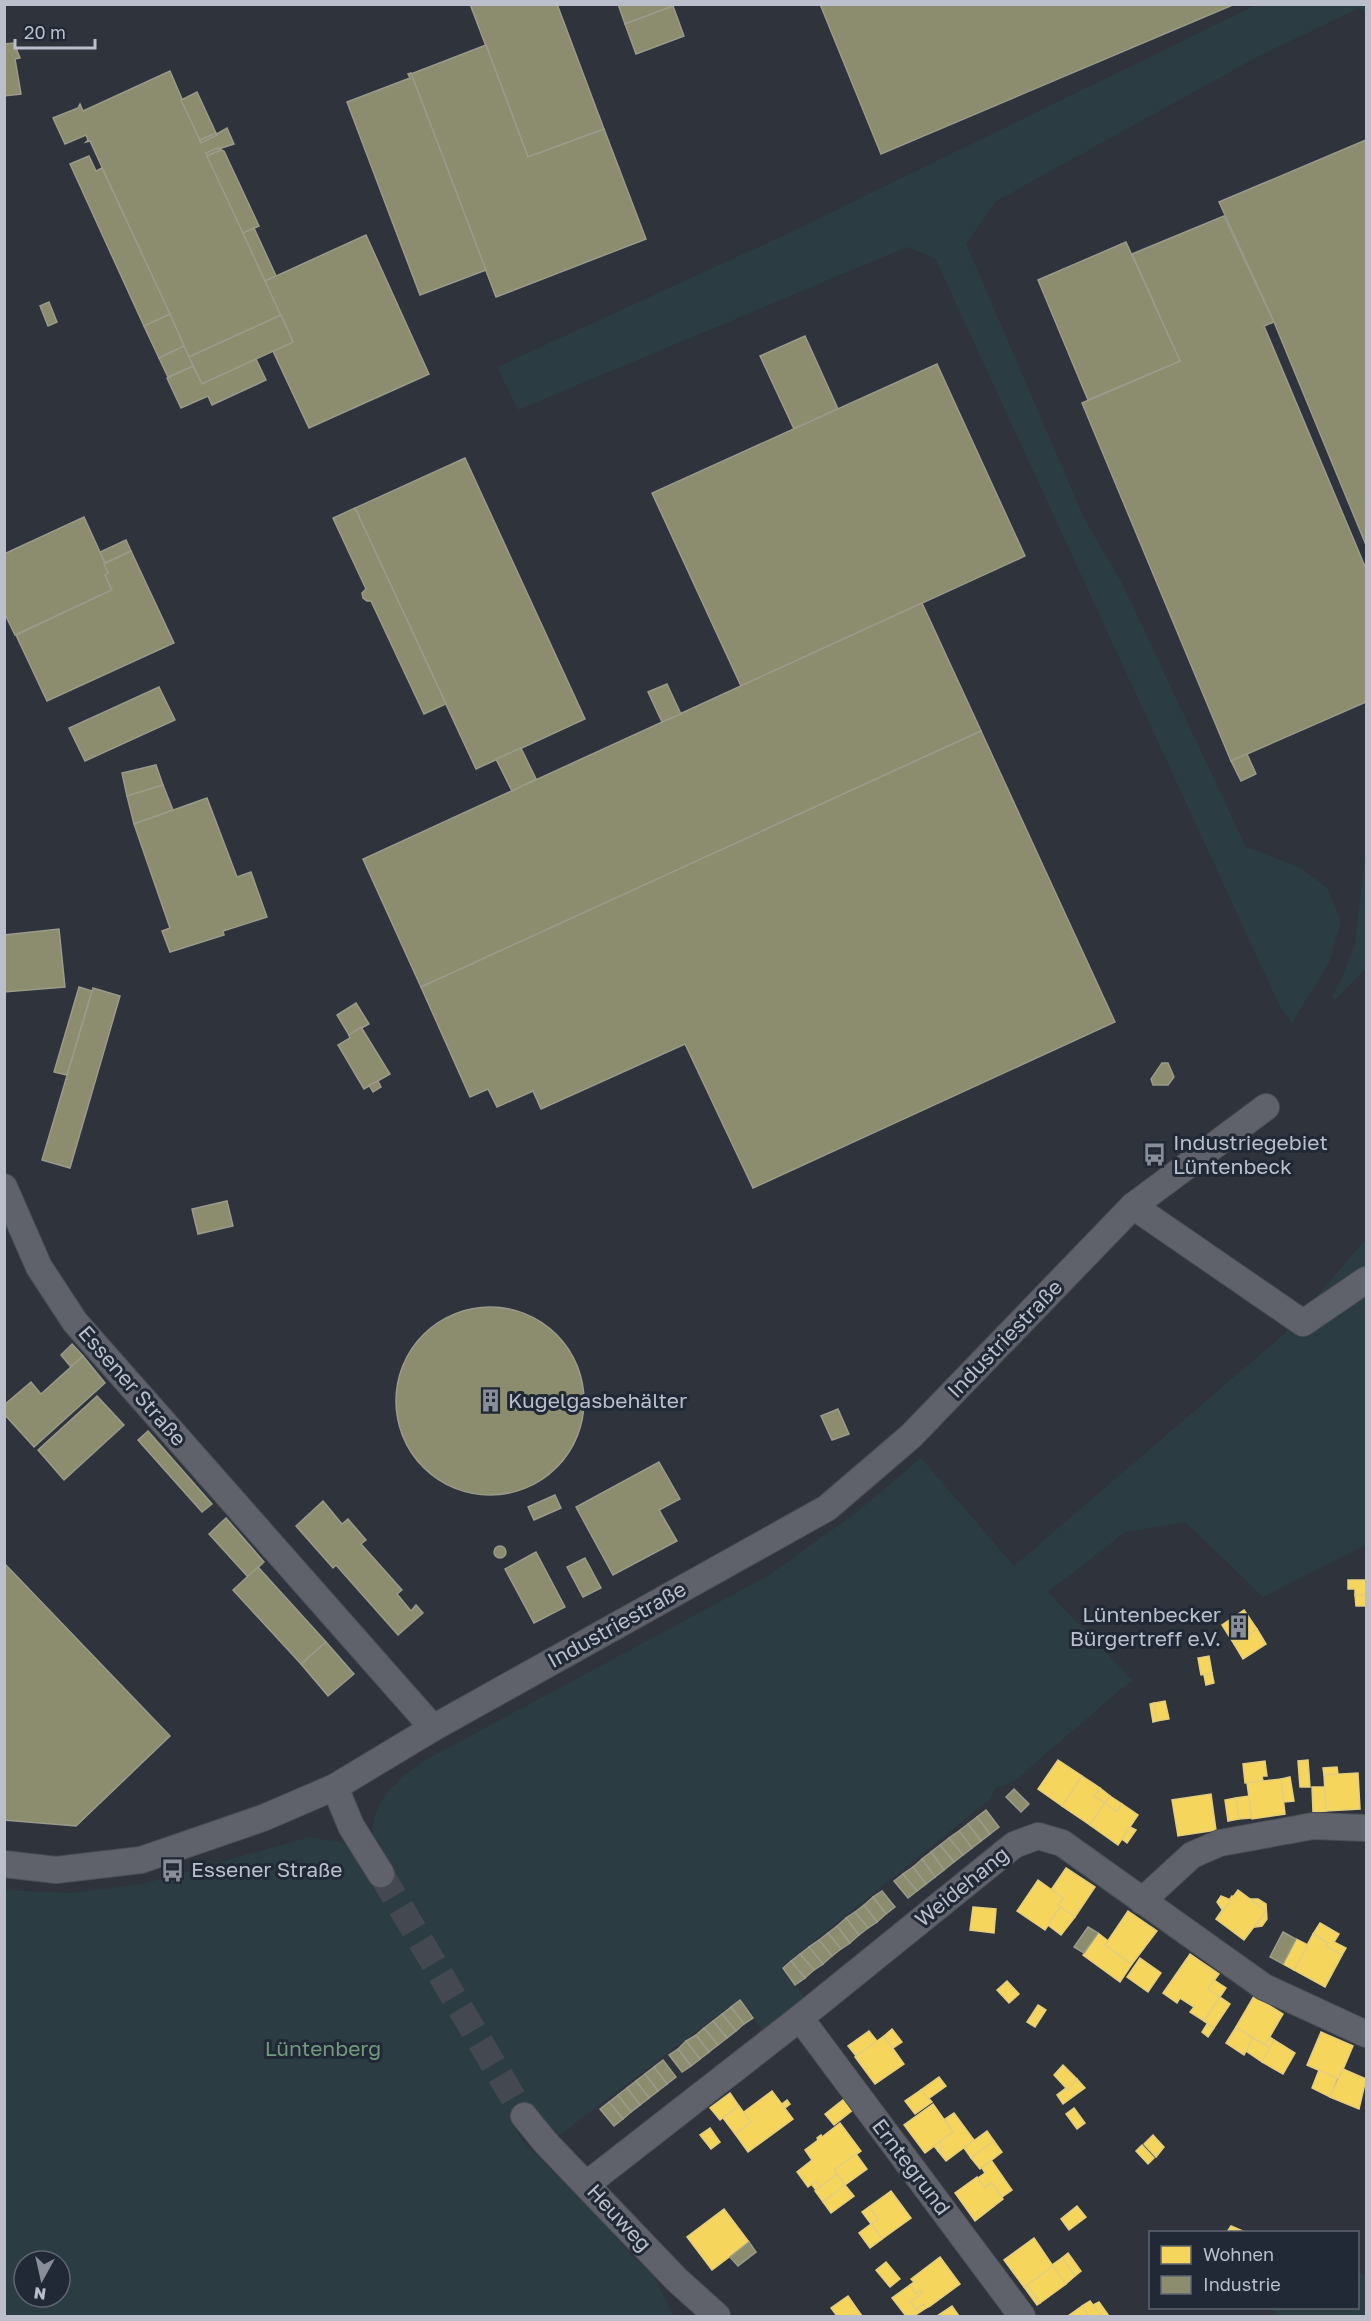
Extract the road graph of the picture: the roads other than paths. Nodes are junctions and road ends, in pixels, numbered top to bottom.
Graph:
1 (1266, 1107) dead end
2 (4, 1187) edge
3 (1133, 1206) junction
4 (1366, 1280) edge
5 (433, 1728) junction
6 (335, 1787) junction
7 (1366, 1828) edge
8 (4, 1864) edge
9 (381, 1874) tunnel mouth
10 (1142, 1900) junction
11 (800, 2018) junction
12 (1366, 2034) edge
13 (524, 2116) tunnel mouth
14 (587, 2184) junction
15 (676, 2279) junction
16 (690, 2316) edge
17 (717, 2316) edge
18 (1022, 2316) edge

1 - 3 street, Industriestraße
2 - 5 street, Essener Straße
3 - 4 street
3 - 5 street, Industriestraße
5 - 6 street, Industriestraße
6 - 8 street, Industriestraße
6 - 9 street
7 - 10 street
10 - 11 street, Weidehang
10 - 12 street, Weidehang
11 - 14 street, Weidehang
11 - 18 street, Erntegrund
13 - 14 street, Heuweg
14 - 15 street, Heuweg
15 - 16 street
15 - 17 street, Heuweg

